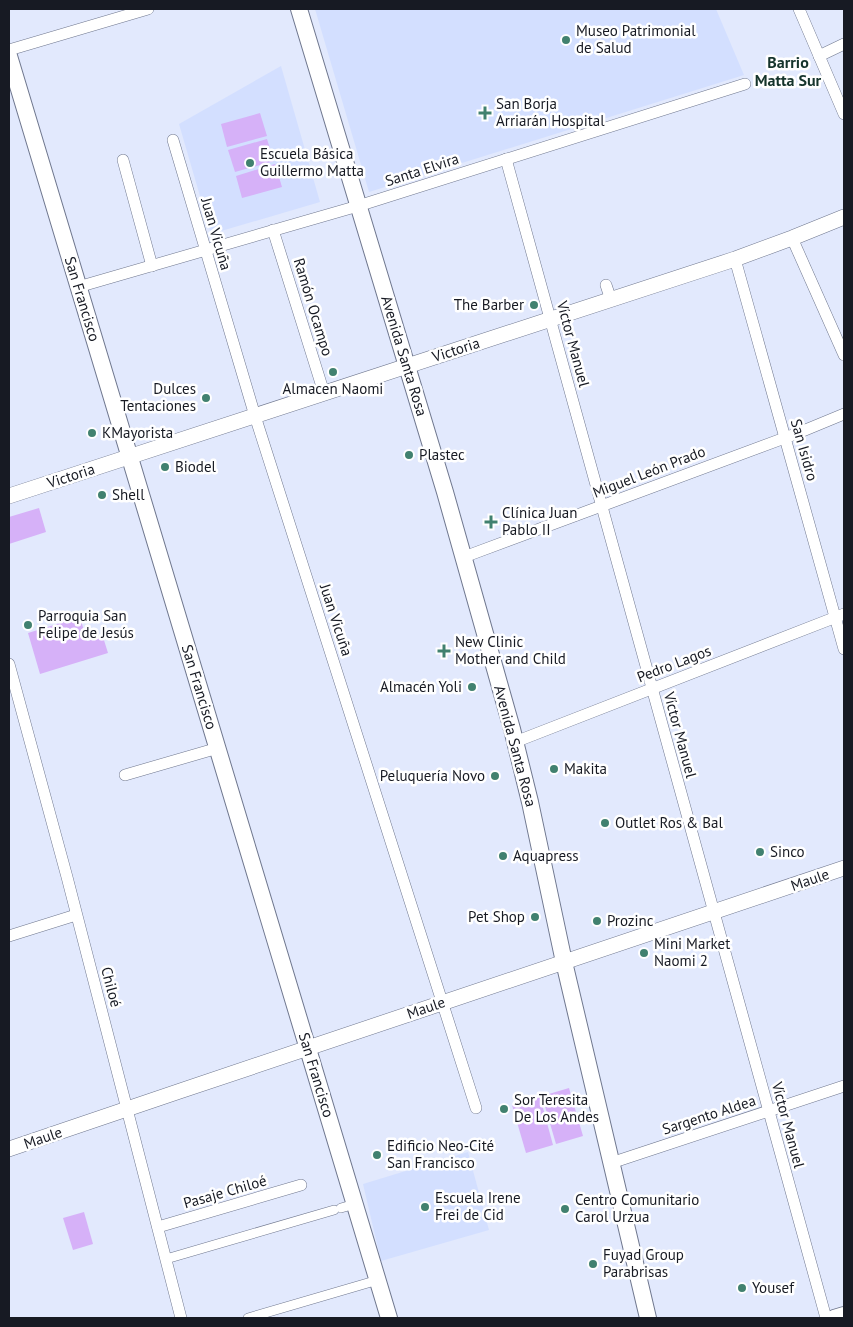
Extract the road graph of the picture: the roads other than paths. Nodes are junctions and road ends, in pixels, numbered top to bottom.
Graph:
1 (148, 9) edge
2 (299, 9) edge
3 (799, 9) edge
4 (844, 44) edge
5 (9, 50) edge
6 (9, 56) edge
7 (819, 56) junction
8 (744, 84) dead end
9 (844, 114) edge
10 (173, 140) dead end
11 (506, 159) junction
12 (122, 160) dead end
13 (358, 206) junction
14 (844, 217) edge
15 (273, 230) junction
16 (792, 238) junction
17 (205, 250) junction
18 (734, 260) junction
19 (152, 266) junction
20 (606, 285) dead end
21 (78, 287) junction
22 (611, 300) junction
23 (551, 319) junction
24 (844, 355) edge
25 (407, 366) junction
26 (324, 393) junction
27 (844, 414) edge
28 (254, 416) junction
29 (784, 438) junction
30 (129, 456) junction
31 (9, 496) edge
32 (602, 506) junction
33 (464, 557) junction
34 (840, 616) edge
35 (844, 650) edge
36 (9, 664) edge
37 (652, 689) junction
38 (515, 742) junction
39 (218, 748) junction
40 (125, 775) dead end
41 (844, 868) edge
42 (714, 912) junction
43 (76, 915) junction
44 (9, 936) edge
45 (564, 962) junction
46 (442, 1003) junction
47 (308, 1048) junction
48 (844, 1086) edge
49 (476, 1108) dead end
50 (127, 1109) junction
51 (769, 1111) junction
52 (9, 1150) edge
53 (611, 1163) junction
54 (301, 1185) dead end
55 (343, 1207) junction
56 (158, 1227) junction
57 (166, 1259) junction
58 (378, 1280) junction
59 (844, 1315) edge
60 (181, 1318) edge
61 (248, 1318) edge
62 (389, 1318) edge
63 (648, 1318) edge
64 (826, 1318) edge
65 (834, 1318) edge

1 - 5 street
2 - 13 main road, Avenida Santa Rosa
3 - 7 street
4 - 7 street
6 - 21 main road, San Francisco
7 - 9 street
8 - 11 street, Santa Elvira
10 - 17 street, Juan Vicuña
11 - 13 street, Santa Elvira
11 - 23 street, Víctor Manuel
12 - 19 street
13 - 15 street, Santa Elvira
13 - 25 main road, Avenida Santa Rosa
14 - 16 street, Victoria
15 - 17 street, Santa Elvira
15 - 26 street, Ramón Ocampo
16 - 18 street, Victoria
16 - 24 street
17 - 19 street, Santa Elvira
17 - 28 street, Juan Vicuña
18 - 22 street, Victoria
18 - 29 street, San Isidro
19 - 21 street, Santa Elvira
20 - 22 street
21 - 30 main road, San Francisco
22 - 23 street, Victoria
23 - 25 street, Victoria
23 - 32 street, Víctor Manuel
25 - 26 street, Victoria
25 - 33 main road, Avenida Santa Rosa
26 - 28 street, Victoria
27 - 29 street, Miguel León Prado
28 - 30 street, Victoria
28 - 46 street, Juan Vicuña
29 - 32 street, Miguel León Prado
29 - 34 street, San Isidro
30 - 31 street, Victoria
30 - 39 main road, San Francisco
32 - 33 street, Miguel León Prado
32 - 37 street, Víctor Manuel
33 - 38 main road, Avenida Santa Rosa
34 - 35 street, San Isidro
34 - 37 street, Pedro Lagos
36 - 43 street, Chiloé
37 - 38 street, Pedro Lagos
37 - 42 street, Víctor Manuel
38 - 45 main road, Avenida Santa Rosa
39 - 40 street
39 - 47 main road, San Francisco
41 - 42 street, Maule
42 - 45 street, Maule
42 - 51 street, Víctor Manuel
43 - 44 street
43 - 50 street, Chiloé
45 - 46 street, Maule
45 - 53 main road, Avenida Santa Rosa
46 - 47 street, Maule
46 - 49 street, Juan Vicuña
47 - 50 street, Maule
47 - 55 main road, San Francisco
48 - 51 street, Sargento Aldea
50 - 52 street, Maule
50 - 56 street, Chiloé
51 - 53 street, Sargento Aldea
51 - 64 street, Víctor Manuel
53 - 63 main road, Avenida Santa Rosa
54 - 56 street, Pasaje Chiloé
55 - 57 street
55 - 58 main road, San Francisco
56 - 57 street, Chiloé
57 - 60 street, Chiloé
58 - 61 street
58 - 62 main road, San Francisco
59 - 65 main road

